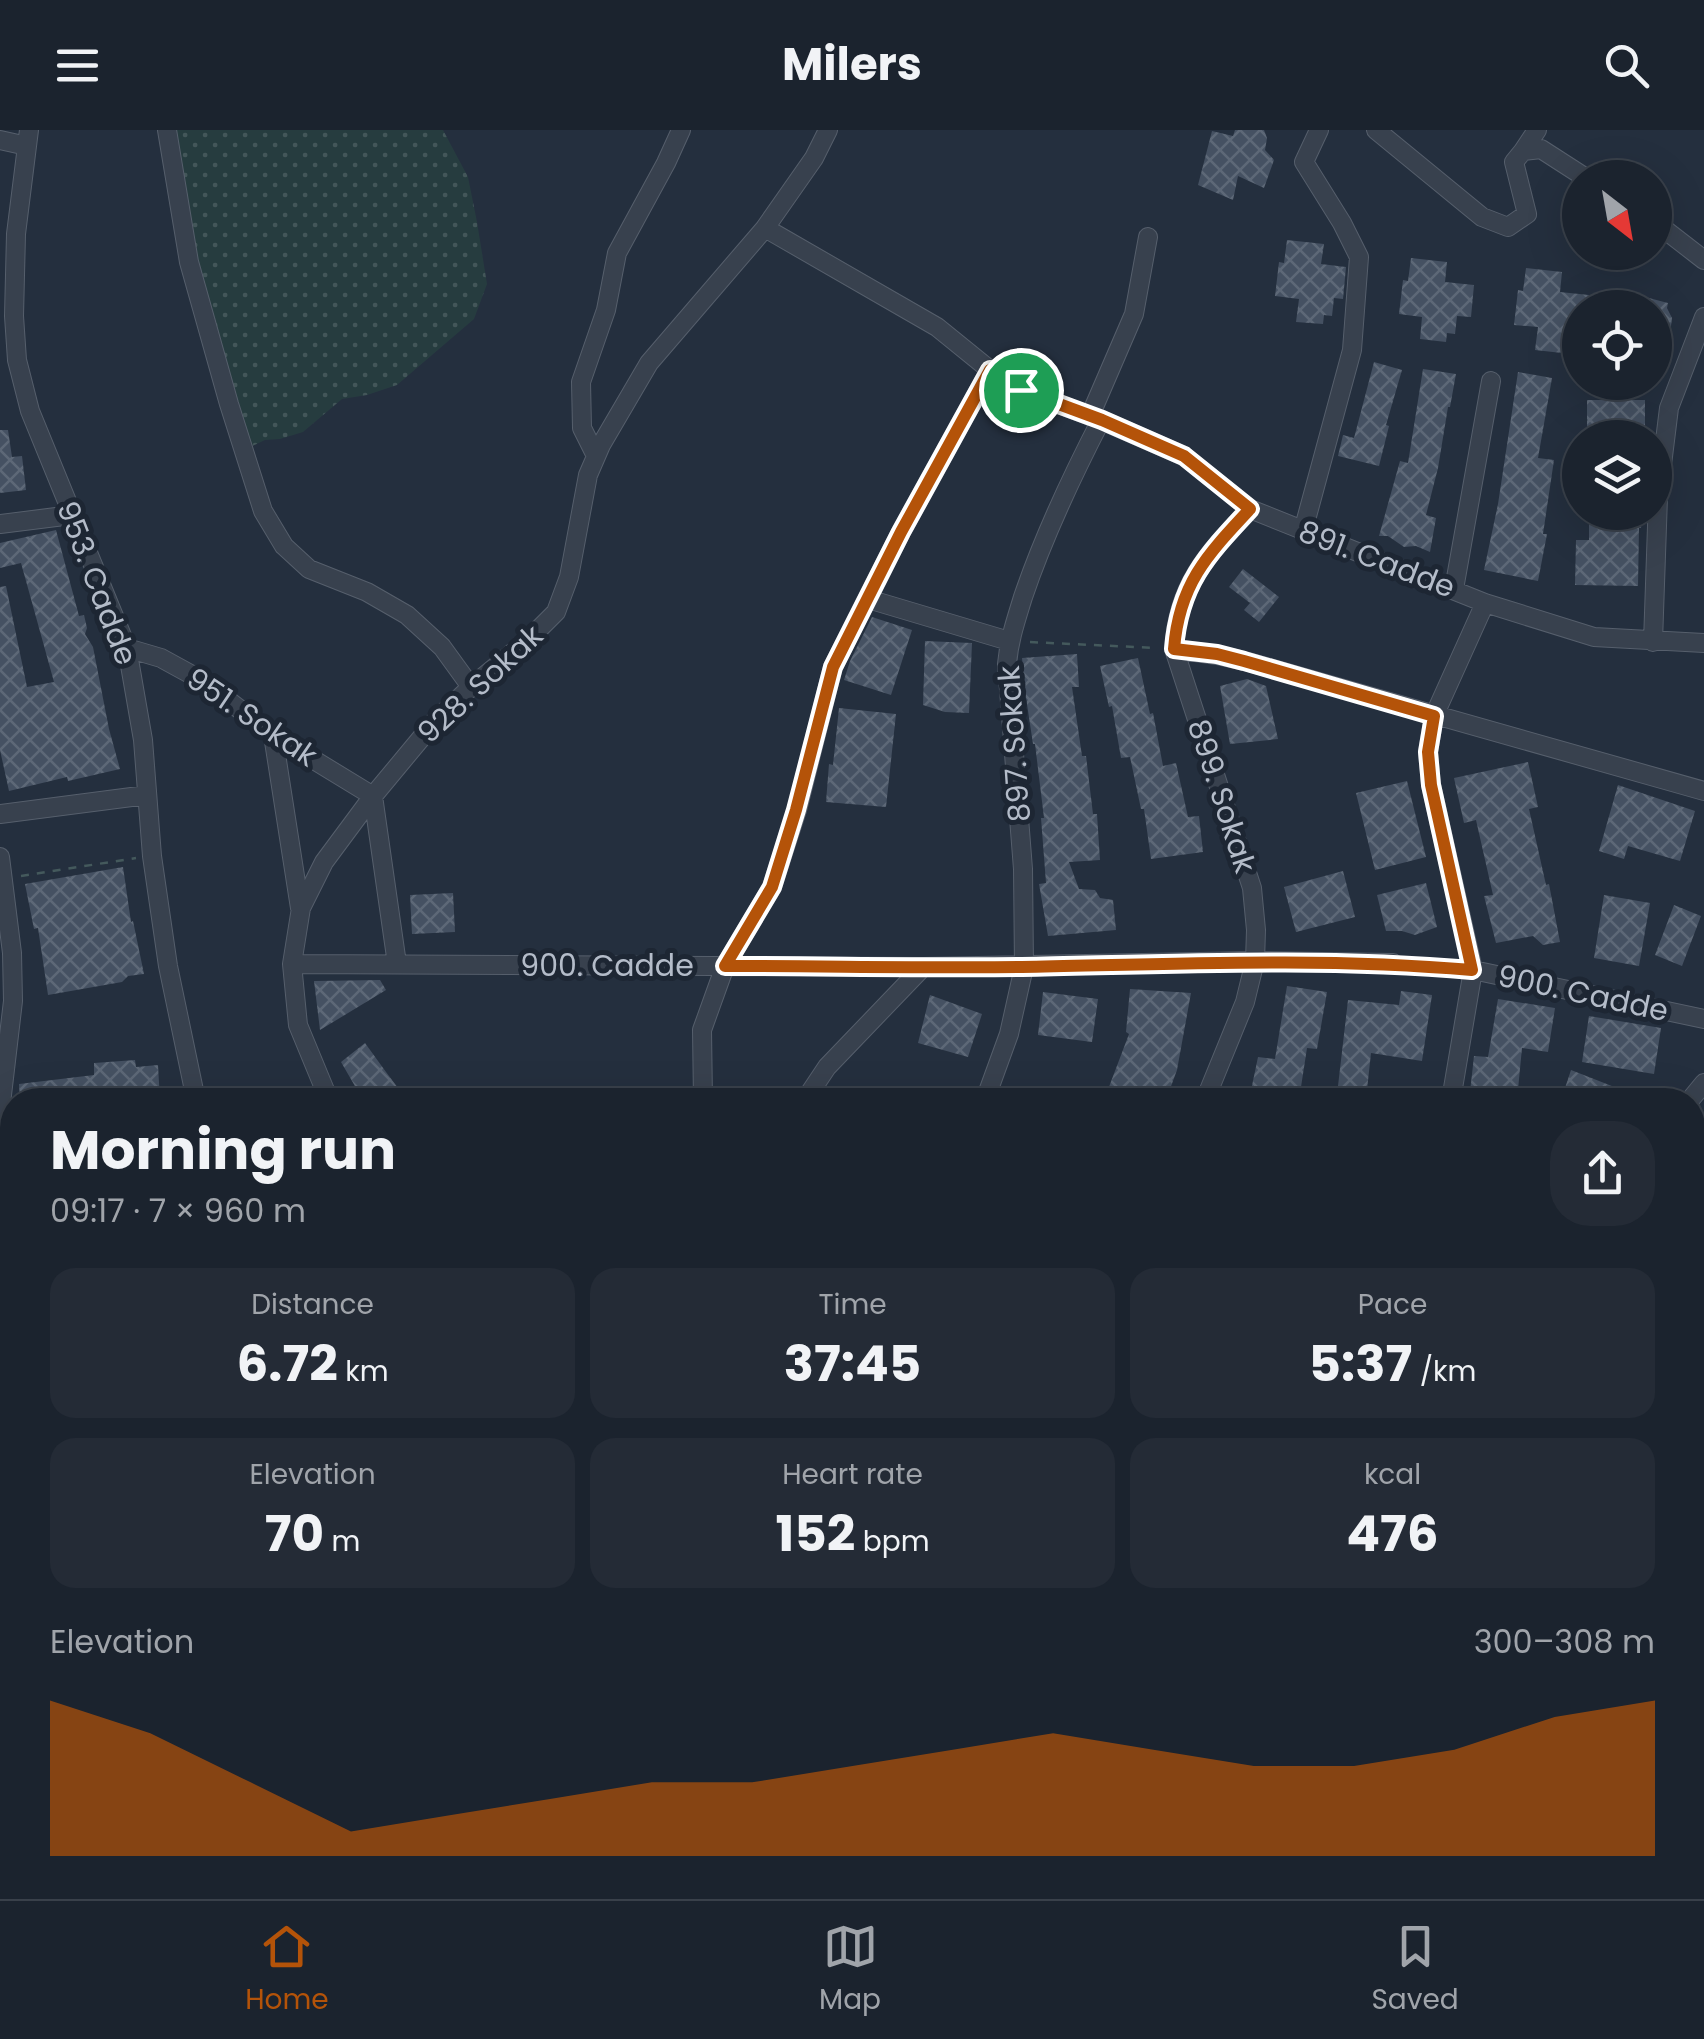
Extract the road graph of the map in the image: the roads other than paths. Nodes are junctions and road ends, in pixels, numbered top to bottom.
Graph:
1 (167, 130) edge
2 (681, 130) edge
3 (828, 130) edge
4 (1319, 130) edge
5 (1376, 130) edge
6 (1536, 130) edge
7 (28, 138) edge
8 (0, 140) edge
9 (1522, 151) junction
10 (1562, 163) edge
11 (764, 228) junction
12 (1672, 235) edge
13 (1148, 236) dead end
14 (1704, 260) edge
15 (1704, 317) edge
16 (990, 370) junction
17 (1491, 382) dead end
18 (1096, 418) junction
19 (596, 456) junction
20 (1250, 509) junction
21 (72, 515) junction
22 (0, 524) edge
23 (1303, 531) junction
24 (1454, 589) junction
25 (868, 598) junction
26 (1485, 603) junction
27 (1009, 641) junction
28 (1653, 642) junction
29 (1704, 643) edge
30 (127, 648) junction
31 (1174, 649) junction
32 (471, 687) junction
33 (1434, 716) junction
34 (274, 735) junction
35 (1704, 792) edge
36 (146, 796) junction
37 (372, 796) junction
38 (0, 814) edge
39 (0, 856) edge
40 (300, 908) junction
41 (1255, 961) junction
42 (1393, 963) road end
43 (292, 964) junction
44 (397, 964) junction
45 (725, 966) junction
46 (1024, 966) junction
47 (922, 967) junction
48 (1472, 970) junction
49 (1704, 1020) edge
50 (3, 1088) edge
51 (193, 1088) edge
52 (323, 1088) edge
53 (702, 1088) edge
54 (813, 1088) edge
55 (989, 1088) edge
56 (1210, 1088) edge
57 (1453, 1088) edge

1 - 32 street
2 - 19 street
3 - 11 street, 928. Sokak
4 - 23 street
5 - 9 street
6 - 9 street
7 - 8 street
7 - 21 street, 953. Cadde
9 - 10 street
11 - 16 street, 891. Cadde
11 - 19 street, 928. Sokak
12 - 14 street
13 - 18 street, 897. Sokak
15 - 28 street
16 - 18 street, 891. Cadde
16 - 25 street
17 - 24 street
18 - 20 street, 891. Cadde
18 - 27 street, 897. Sokak
19 - 32 street, 928. Sokak
20 - 23 street, 891. Cadde
20 - 31 street, 899. Sokak
21 - 22 street
21 - 30 street, 953. Cadde
23 - 24 street, 891. Cadde
24 - 26 street, 891. Cadde
25 - 27 street
25 - 45 street
26 - 28 street, 891. Cadde
26 - 33 street
27 - 46 street, 897. Sokak
28 - 29 street, 891. Cadde
30 - 34 street, 951. Sokak
30 - 36 street, 953. Cadde
31 - 33 street
31 - 41 street, 899. Sokak
32 - 37 street, 928. Sokak
33 - 35 street
33 - 48 street
34 - 37 street, 951. Sokak
34 - 40 street
36 - 38 street
36 - 51 street, 953. Cadde
37 - 40 street, 928. Sokak
37 - 44 street
39 - 50 street
40 - 43 street, 928. Sokak
41 - 42 street, 900. Cadde
41 - 46 street, 900. Cadde
41 - 56 street, 899. Sokak
43 - 44 street, 900. Cadde
43 - 52 street, 928. Sokak
44 - 45 street, 900. Cadde
45 - 47 street, 900. Cadde
45 - 53 street
46 - 47 street, 900. Cadde
46 - 55 street, 897. Sokak
47 - 54 street
48 - 49 street, 900. Cadde
48 - 57 street

